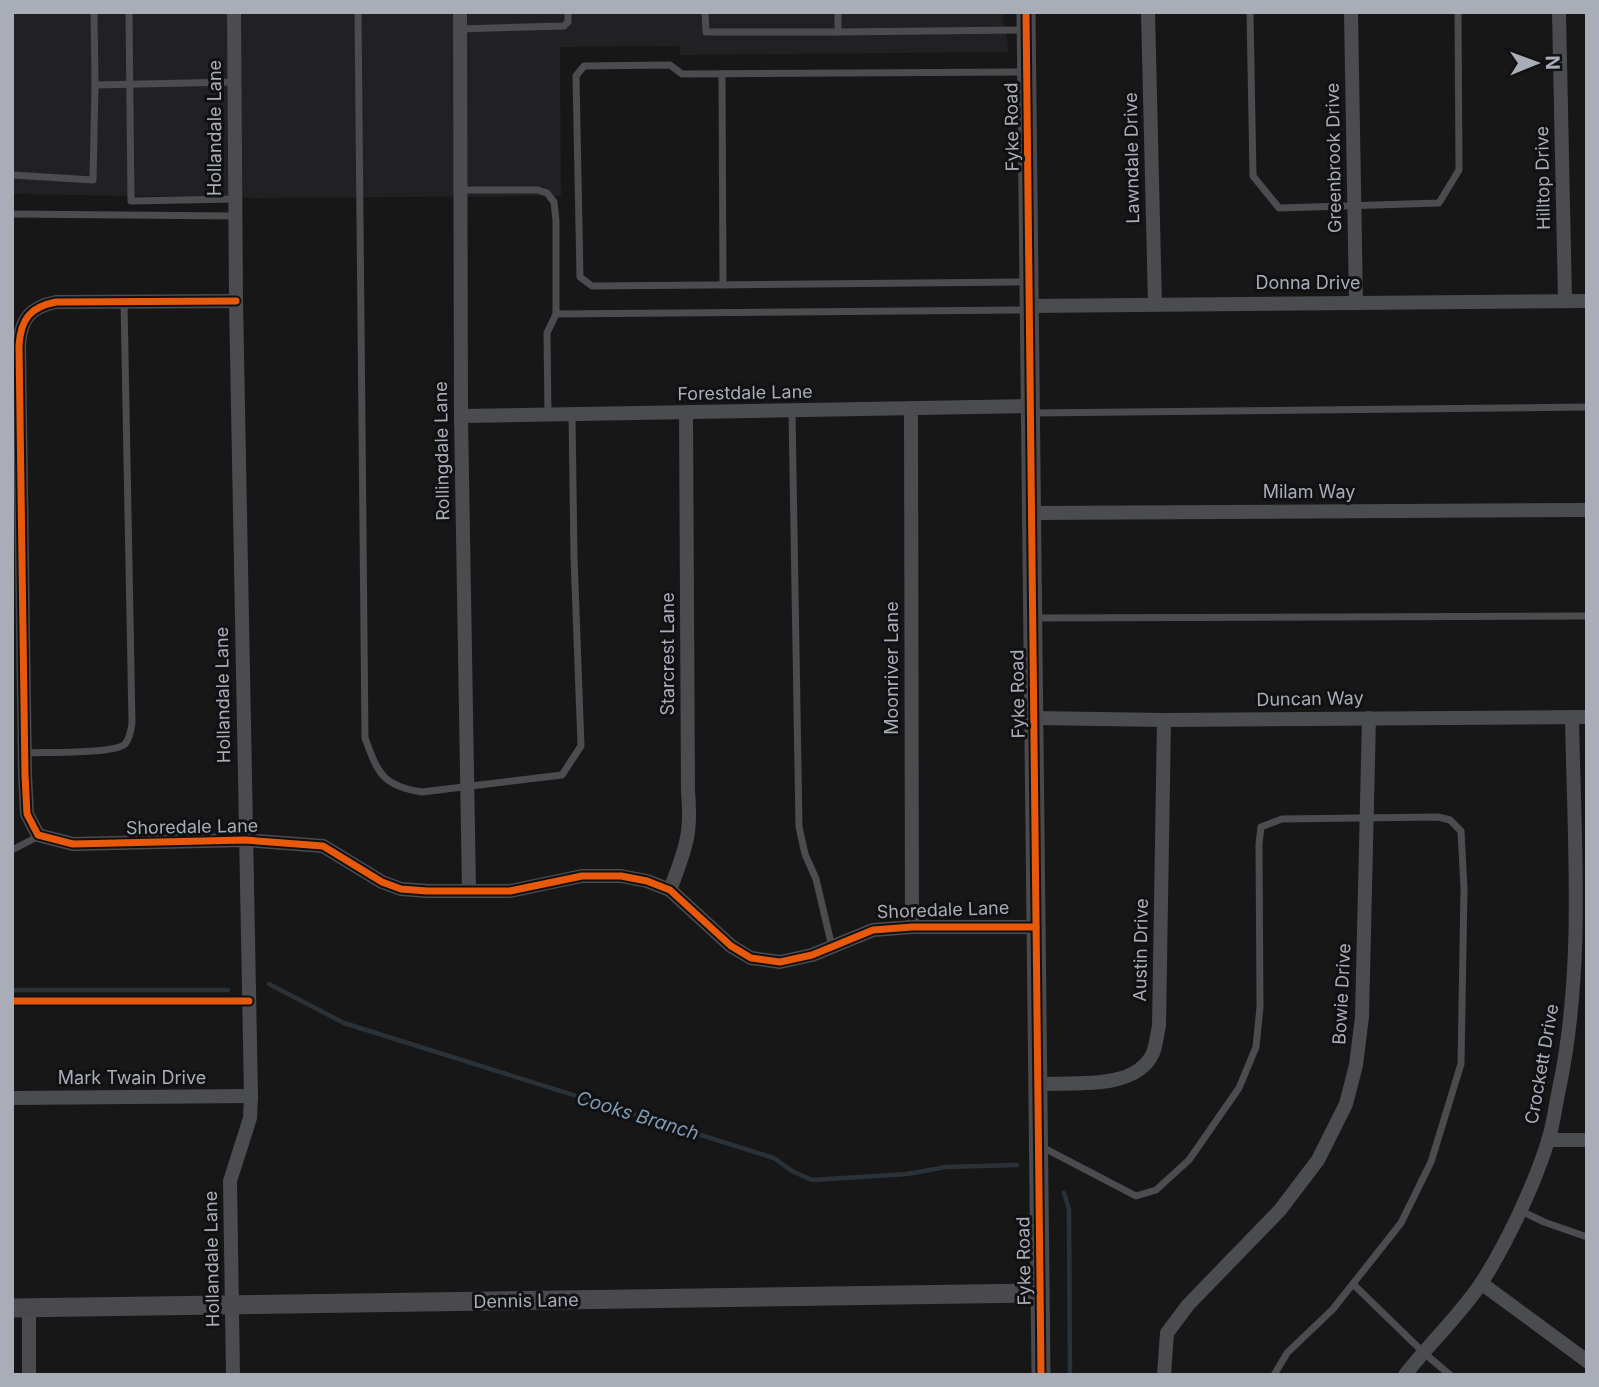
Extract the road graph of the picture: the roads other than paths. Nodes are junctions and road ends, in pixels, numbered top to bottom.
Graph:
1 (94, 12) edge
2 (129, 12) edge
3 (234, 12) edge
4 (358, 12) edge
5 (460, 12) edge
6 (568, 12) edge
7 (705, 12) edge
8 (838, 12) edge
9 (1148, 12) edge
10 (1250, 12) edge
11 (1351, 12) edge
12 (1458, 12) edge
13 (1559, 12) edge
14 (1026, 21) edge
15 (460, 29) junction
16 (838, 32) junction
17 (1027, 72) junction
18 (722, 74) junction
19 (234, 82) junction
20 (130, 84) junction
21 (96, 85) junction
22 (12, 175) edge
23 (460, 190) junction
24 (235, 199) junction
25 (1354, 205) junction
26 (12, 214) edge
27 (235, 216) junction
28 (1029, 282) junction
29 (723, 285) junction
30 (236, 301) junction
31 (1565, 301) junction
32 (1587, 301) edge
33 (124, 302) junction
34 (1356, 302) junction
35 (1155, 304) junction
36 (1029, 308) junction
37 (555, 314) junction
38 (1587, 407) edge
39 (911, 408) junction
40 (1031, 410) junction
41 (792, 411) junction
42 (686, 414) junction
43 (548, 415) junction
44 (572, 415) junction
45 (461, 416) junction
46 (1587, 510) edge
47 (1032, 513) junction
48 (1587, 616) edge
49 (1033, 618) junction
50 (1579, 717) edge
51 (1034, 718) junction
52 (1370, 718) junction
53 (1164, 720) junction
54 (26, 753) junction
55 (467, 785) junction
56 (1367, 818) junction
57 (40, 835) junction
58 (245, 840) junction
59 (12, 850) edge
60 (469, 890) junction
61 (670, 890) junction
62 (1581, 920) edge
63 (912, 927) junction
64 (1036, 927) junction
65 (832, 947) junction
66 (1038, 1084) junction
67 (251, 1096) junction
68 (12, 1098) edge
69 (1548, 1140) junction
70 (1587, 1140) edge
71 (1039, 1146) junction
72 (1519, 1210) junction
73 (1587, 1237) edge
74 (1353, 1283) junction
75 (1480, 1283) junction
76 (1040, 1293) junction
77 (232, 1305) junction
78 (21, 1308) edge
79 (1423, 1352) junction
80 (1587, 1361) edge
81 (29, 1375) edge
82 (233, 1375) edge
83 (1041, 1375) edge
84 (1164, 1375) edge
85 (1274, 1375) edge
86 (1405, 1375) edge
87 (1450, 1375) edge

1 - 21 lane
2 - 20 lane
3 - 19 street, Hollandale Lane
4 - 55 lane
5 - 15 street, Rollingdale Lane
6 - 15 lane
7 - 16 lane
8 - 16 lane
9 - 35 street, Lawndale Drive
10 - 25 lane
11 - 25 street, Greenbrook Drive
12 - 25 lane
13 - 31 street, Hilltop Drive
14 - 16 lane
14 - 17 street, Fyke Road
15 - 23 street, Rollingdale Lane
17 - 18 lane
17 - 28 street, Fyke Road
18 - 29 lane
18 - 29 lane
19 - 20 lane
19 - 24 street, Hollandale Lane
20 - 21 lane
20 - 24 lane
21 - 22 lane
23 - 37 lane
23 - 45 street, Rollingdale Lane
24 - 27 street, Hollandale Lane
25 - 34 street, Greenbrook Drive
26 - 27 lane
27 - 30 street, Hollandale Lane
28 - 29 lane
28 - 36 street, Fyke Road
30 - 33 street
30 - 58 street, Hollandale Lane
31 - 32 street, Donna Drive
31 - 34 street, Donna Drive
33 - 54 street
33 - 54 lane
34 - 35 street, Donna Drive
35 - 36 street, Donna Drive
36 - 37 lane
36 - 40 street, Fyke Road
37 - 43 lane
38 - 40 lane
39 - 40 street, Forestdale Lane
39 - 41 street, Forestdale Lane
39 - 63 street, Moonriver Lane
40 - 47 street, Fyke Road
41 - 42 street, Forestdale Lane
41 - 65 lane
42 - 44 street, Forestdale Lane
42 - 61 street, Starcrest Lane
43 - 44 street, Forestdale Lane
43 - 45 street, Forestdale Lane
44 - 55 lane
45 - 55 street, Rollingdale Lane
46 - 47 street, Milam Way
47 - 49 street, Fyke Road
48 - 49 lane
49 - 51 street, Fyke Road
50 - 52 street, Duncan Way
50 - 62 street, Crockett Drive
51 - 53 street, Duncan Way
51 - 64 street, Fyke Road
52 - 53 street, Duncan Way
52 - 56 street, Bowie Drive
53 - 66 street, Austin Drive
54 - 57 street
55 - 60 street, Rollingdale Lane
56 - 71 lane
56 - 74 lane
56 - 84 street, Bowie Drive
57 - 58 street, Shoredale Lane
57 - 59 lane
58 - 60 street, Shoredale Lane
58 - 67 street, Hollandale Lane
60 - 61 street, Shoredale Lane
61 - 65 street, Shoredale Lane
62 - 69 street, Crockett Drive
63 - 64 street, Shoredale Lane
63 - 65 street, Shoredale Lane
64 - 66 street, Fyke Road
66 - 71 street, Fyke Road
67 - 68 street, Mark Twain Drive
67 - 77 street, Hollandale Lane
69 - 70 street
69 - 72 street, Crockett Drive
71 - 76 street, Fyke Road
72 - 73 lane
72 - 75 street, Crockett Drive
74 - 79 lane
74 - 85 lane
75 - 79 street, Crockett Drive
75 - 80 street
76 - 77 street, Dennis Lane
76 - 83 street, Fyke Road
77 - 78 street, Dennis Lane
77 - 82 street, Hollandale Lane
78 - 81 street
79 - 86 street, Crockett Drive
79 - 87 lane

